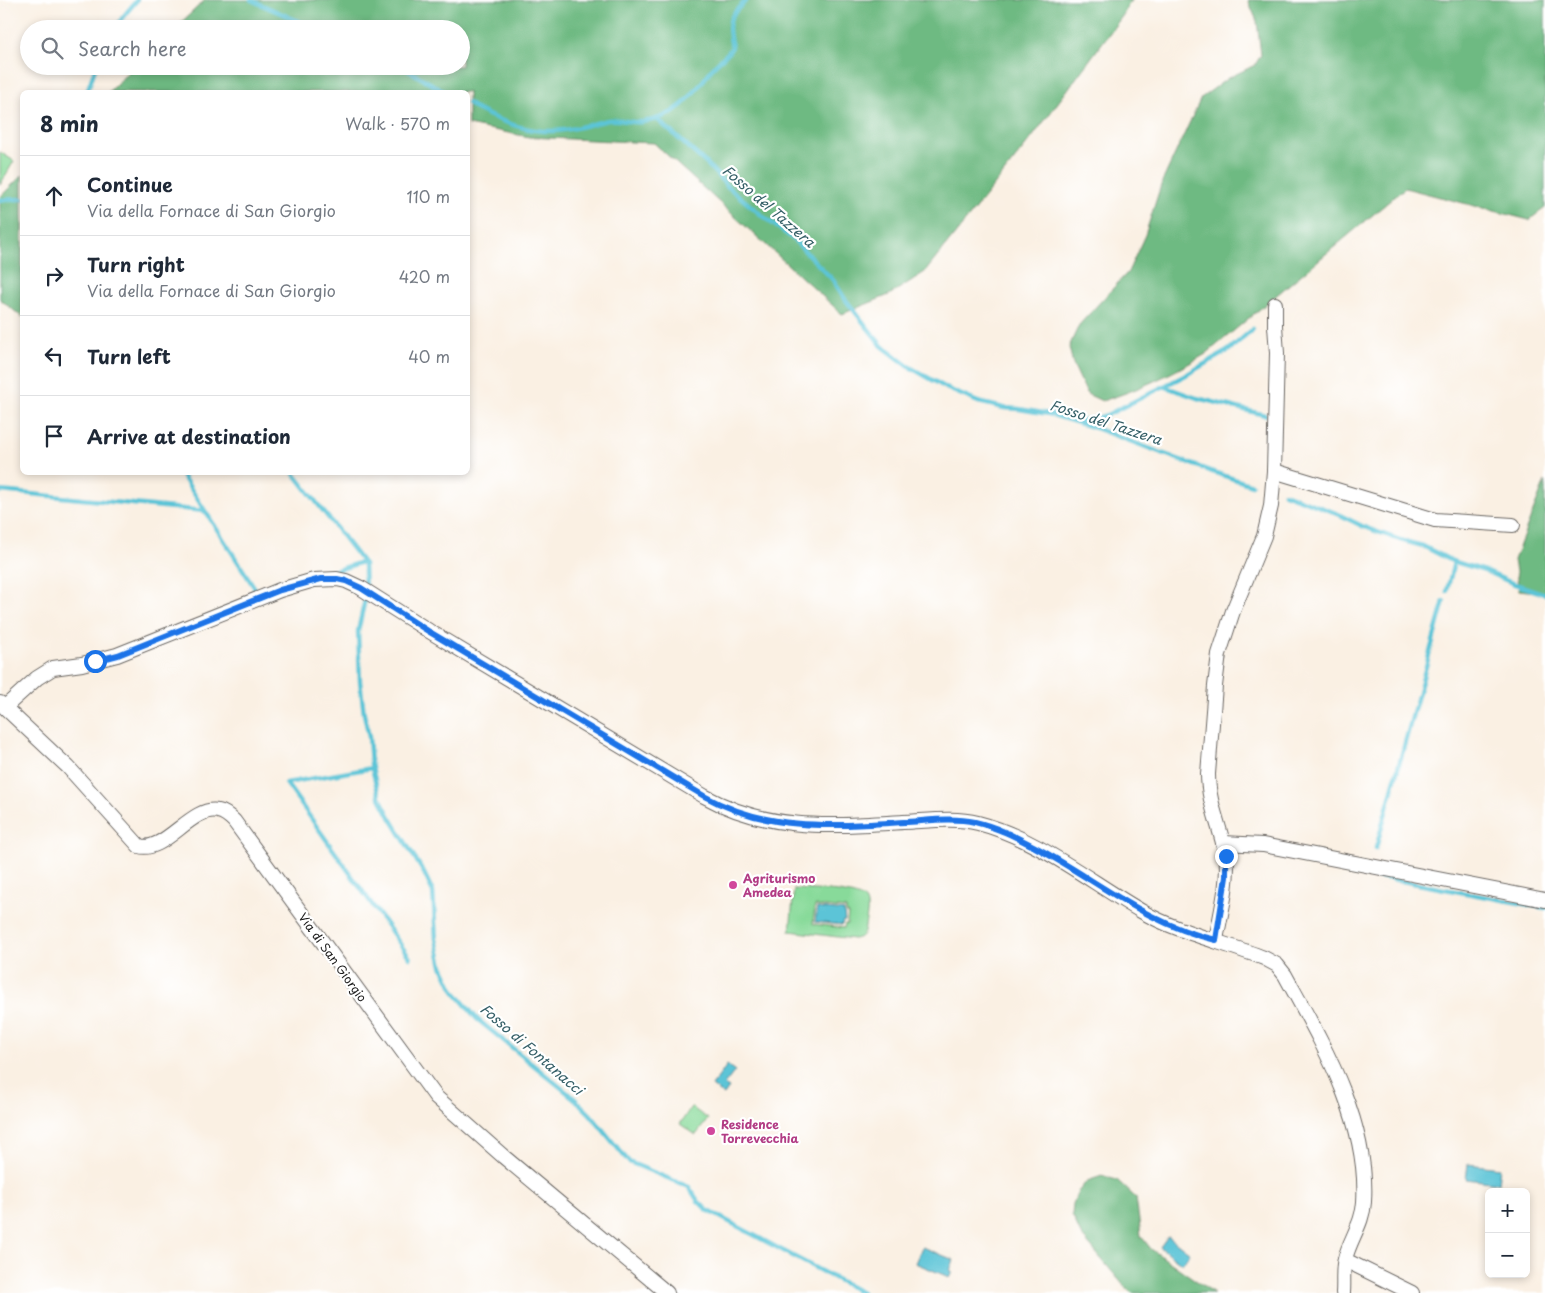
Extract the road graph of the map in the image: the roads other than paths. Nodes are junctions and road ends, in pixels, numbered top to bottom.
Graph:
1 (1275, 304) dead end
2 (1274, 471) junction
3 (1513, 525) dead end
4 (2, 705) edge
5 (1223, 843) junction
6 (1545, 900) edge
7 (1216, 940) junction
8 (1345, 1260) junction
9 (667, 1293) edge
10 (1343, 1293) edge
11 (1412, 1293) edge

1 - 2 street
2 - 3 street
2 - 5 street
4 - 7 street
4 - 9 street, Via di San Giorgio
5 - 6 street
5 - 7 street
7 - 8 street
8 - 10 street
8 - 11 street

